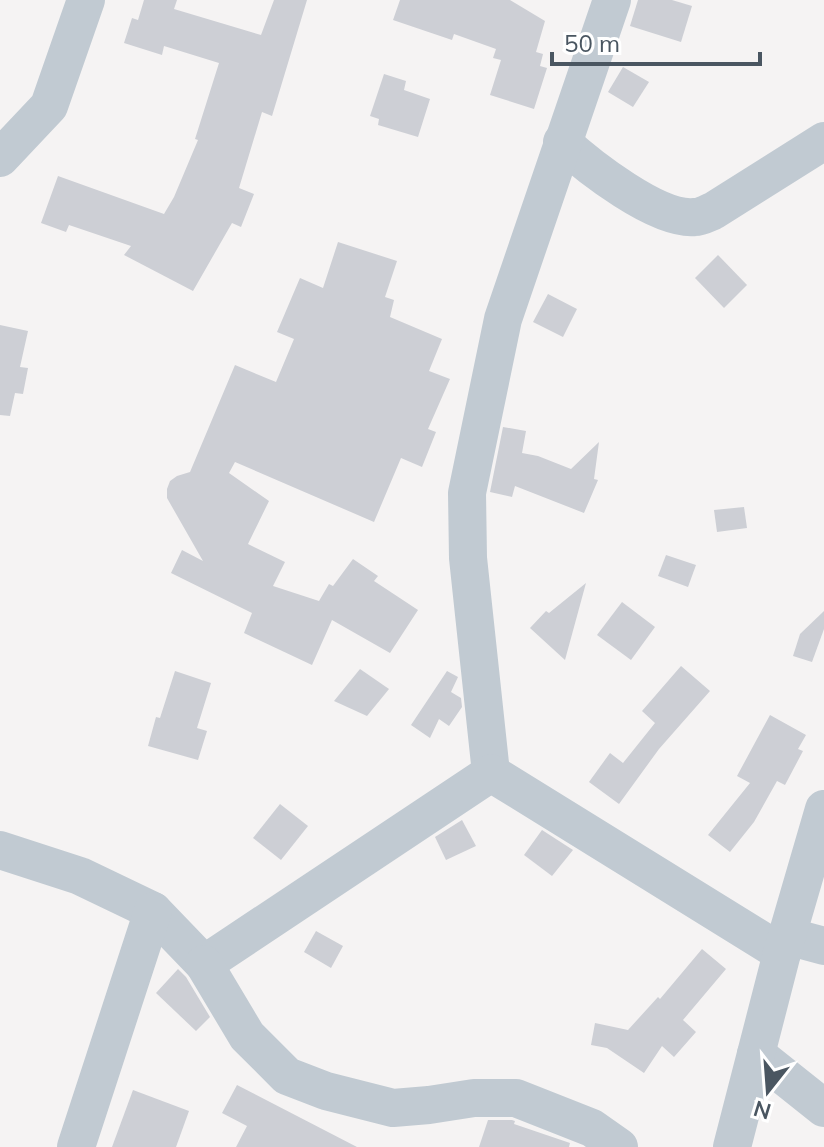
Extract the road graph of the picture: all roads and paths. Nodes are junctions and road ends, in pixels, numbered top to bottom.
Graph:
1 (86, 0) edge
2 (612, 0) edge
3 (824, 141) edge
4 (562, 142) junction
5 (0, 158) edge
6 (491, 773) junction
7 (824, 809) edge
8 (0, 850) edge
9 (153, 911) junction
10 (785, 944) junction
11 (824, 946) edge
12 (204, 964) junction
13 (756, 1054) junction
14 (824, 1108) edge
15 (76, 1147) edge
16 (619, 1147) edge
17 (732, 1147) edge

1 - 5 street
2 - 4 street
3 - 4 street
4 - 6 street
6 - 10 street
6 - 12 street
7 - 10 street
8 - 9 street
9 - 12 street
9 - 15 street
10 - 11 street
10 - 13 street
12 - 16 street
13 - 14 street
13 - 17 street

